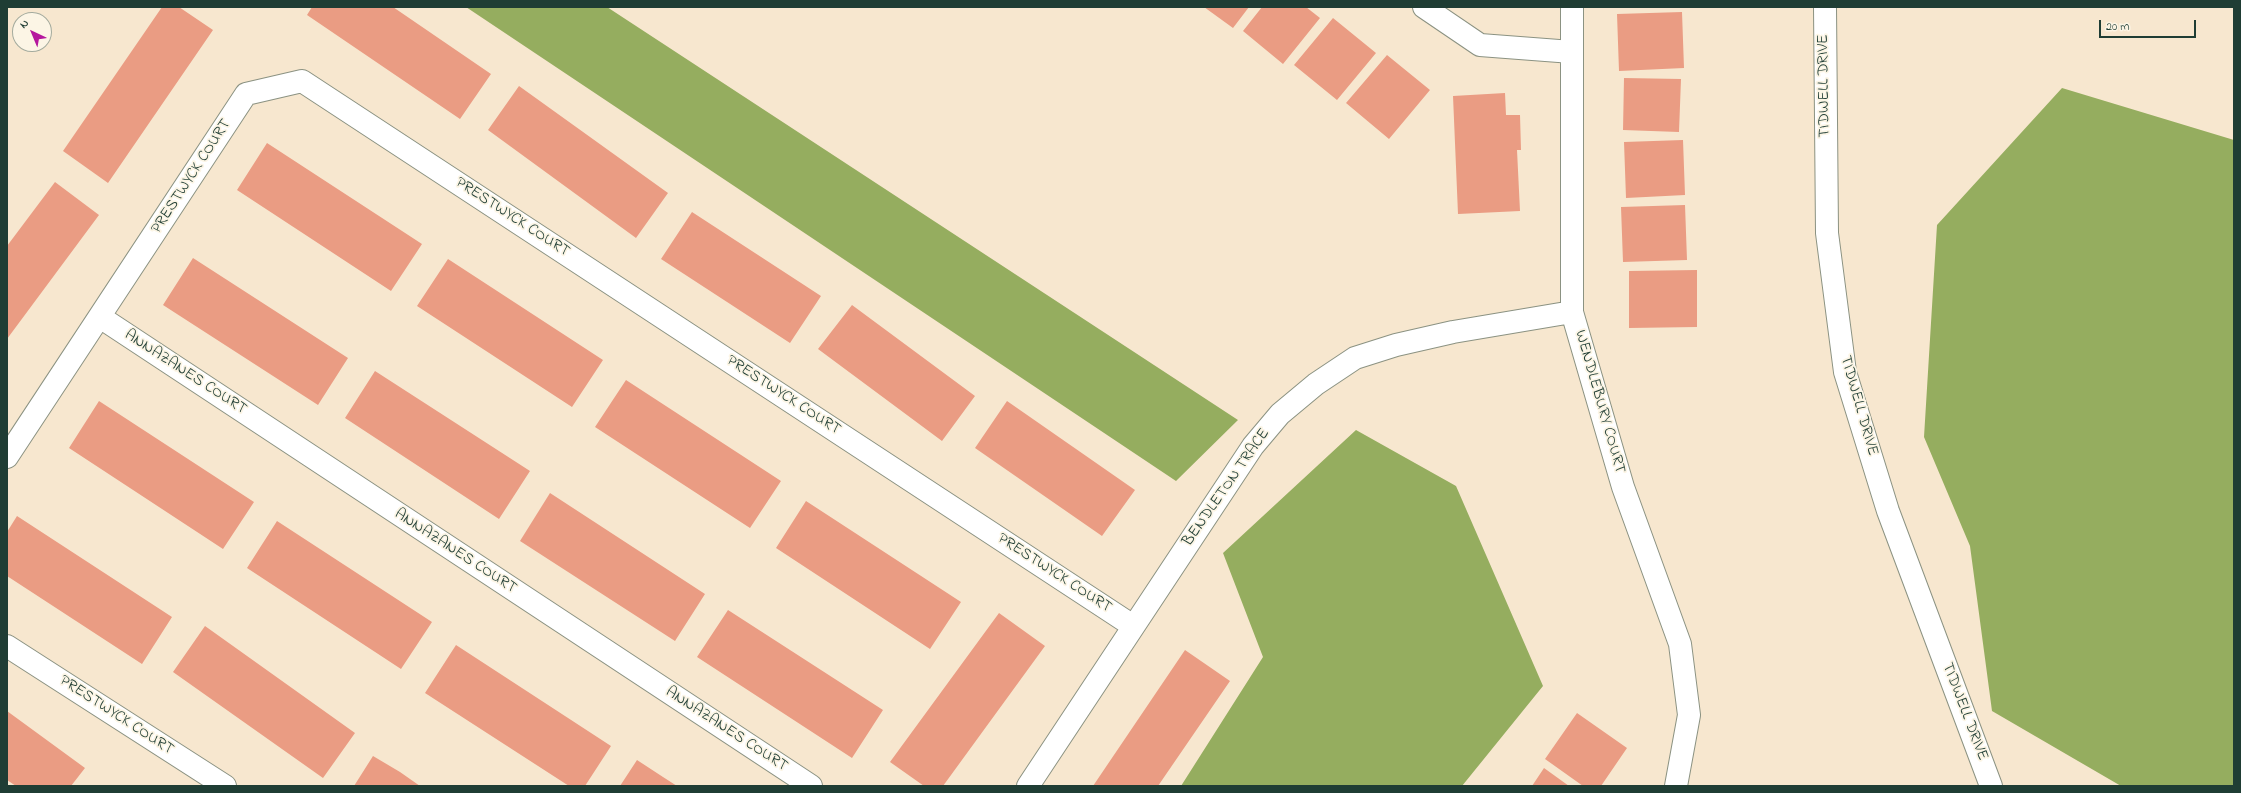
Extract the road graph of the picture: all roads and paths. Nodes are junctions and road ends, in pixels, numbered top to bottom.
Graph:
1 (1424, 7) edge
2 (1572, 7) edge
3 (1825, 7) edge
4 (1572, 52) junction
5 (1572, 312) junction
6 (100, 317) junction
7 (7, 457) edge
8 (1133, 626) junction
9 (7, 646) edge
10 (225, 786) edge
11 (811, 786) edge
12 (1028, 786) edge
13 (1676, 786) edge
14 (1991, 786) edge

1 - 4 street
2 - 4 street, WENDLEBURY COURT
3 - 14 street, TIDWELL DRIVE
4 - 5 street, WENDLEBURY COURT
5 - 8 street, BENDLETON TRACE
5 - 13 street, WENDLEBURY COURT
6 - 7 street, PRESTWYCK COURT
6 - 8 street, PRESTWYCK COURT
6 - 11 street, ANNAZANES COURT
8 - 12 street, BENDLETON TRACE
9 - 10 street, PRESTWYCK COURT

